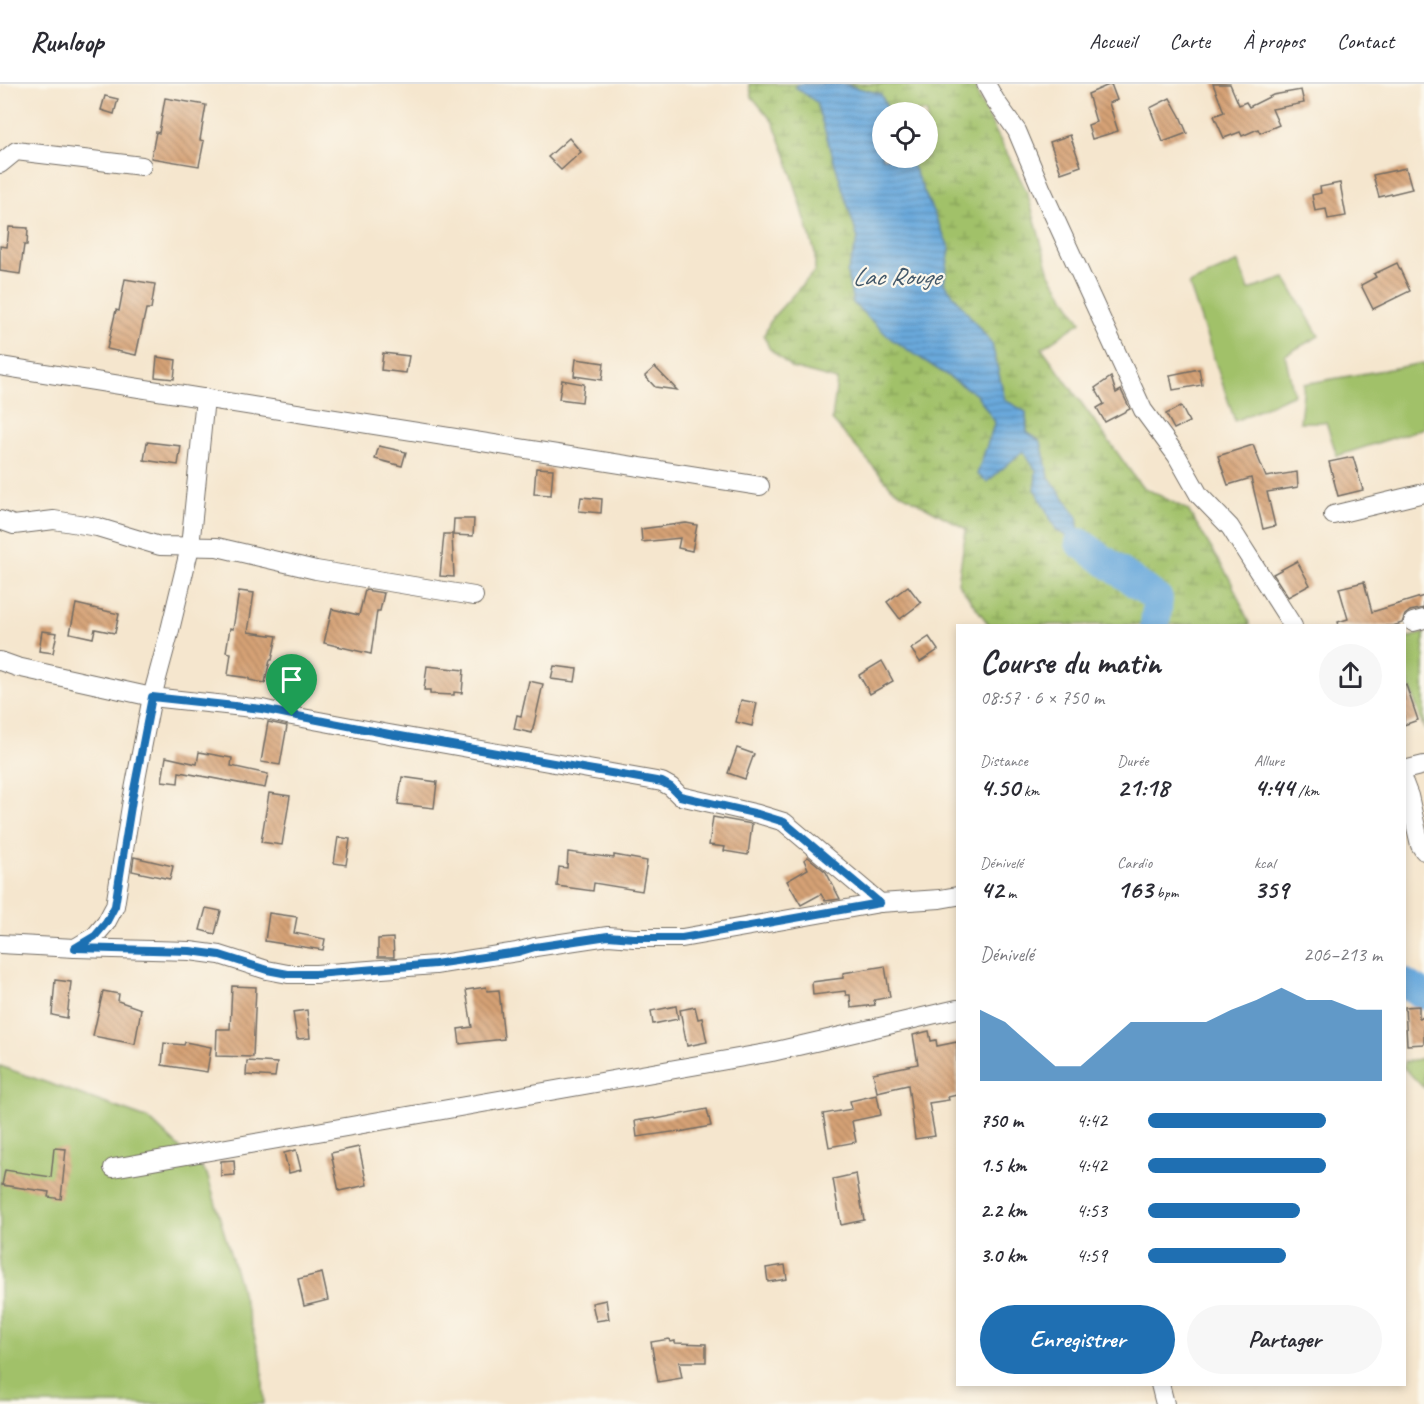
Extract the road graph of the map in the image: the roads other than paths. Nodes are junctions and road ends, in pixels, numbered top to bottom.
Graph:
1 (986, 84) edge
2 (0, 164) edge
3 (142, 166) dead end
4 (0, 366) edge
5 (205, 398) junction
6 (760, 486) dead end
7 (1424, 493) edge
8 (1333, 515) dead end
9 (0, 520) edge
10 (190, 547) junction
11 (474, 596) dead end
12 (1292, 624) edge
13 (0, 661) edge
14 (152, 697) junction
15 (1424, 765) edge
16 (1406, 770) edge
17 (1406, 788) edge
18 (1424, 851) edge
19 (956, 896) edge
20 (880, 903) junction
21 (0, 944) edge
22 (75, 948) junction
23 (956, 1009) edge
24 (113, 1168) dead end
25 (1160, 1386) edge
26 (1165, 1404) edge

1 - 12 street
2 - 3 street
4 - 5 street
5 - 6 street
5 - 10 street
7 - 8 street
9 - 10 street
10 - 11 street
10 - 14 street
13 - 14 street
14 - 20 street
14 - 22 street
15 - 16 street
17 - 18 street
19 - 20 street
20 - 22 street
21 - 22 street
23 - 24 street
25 - 26 street

